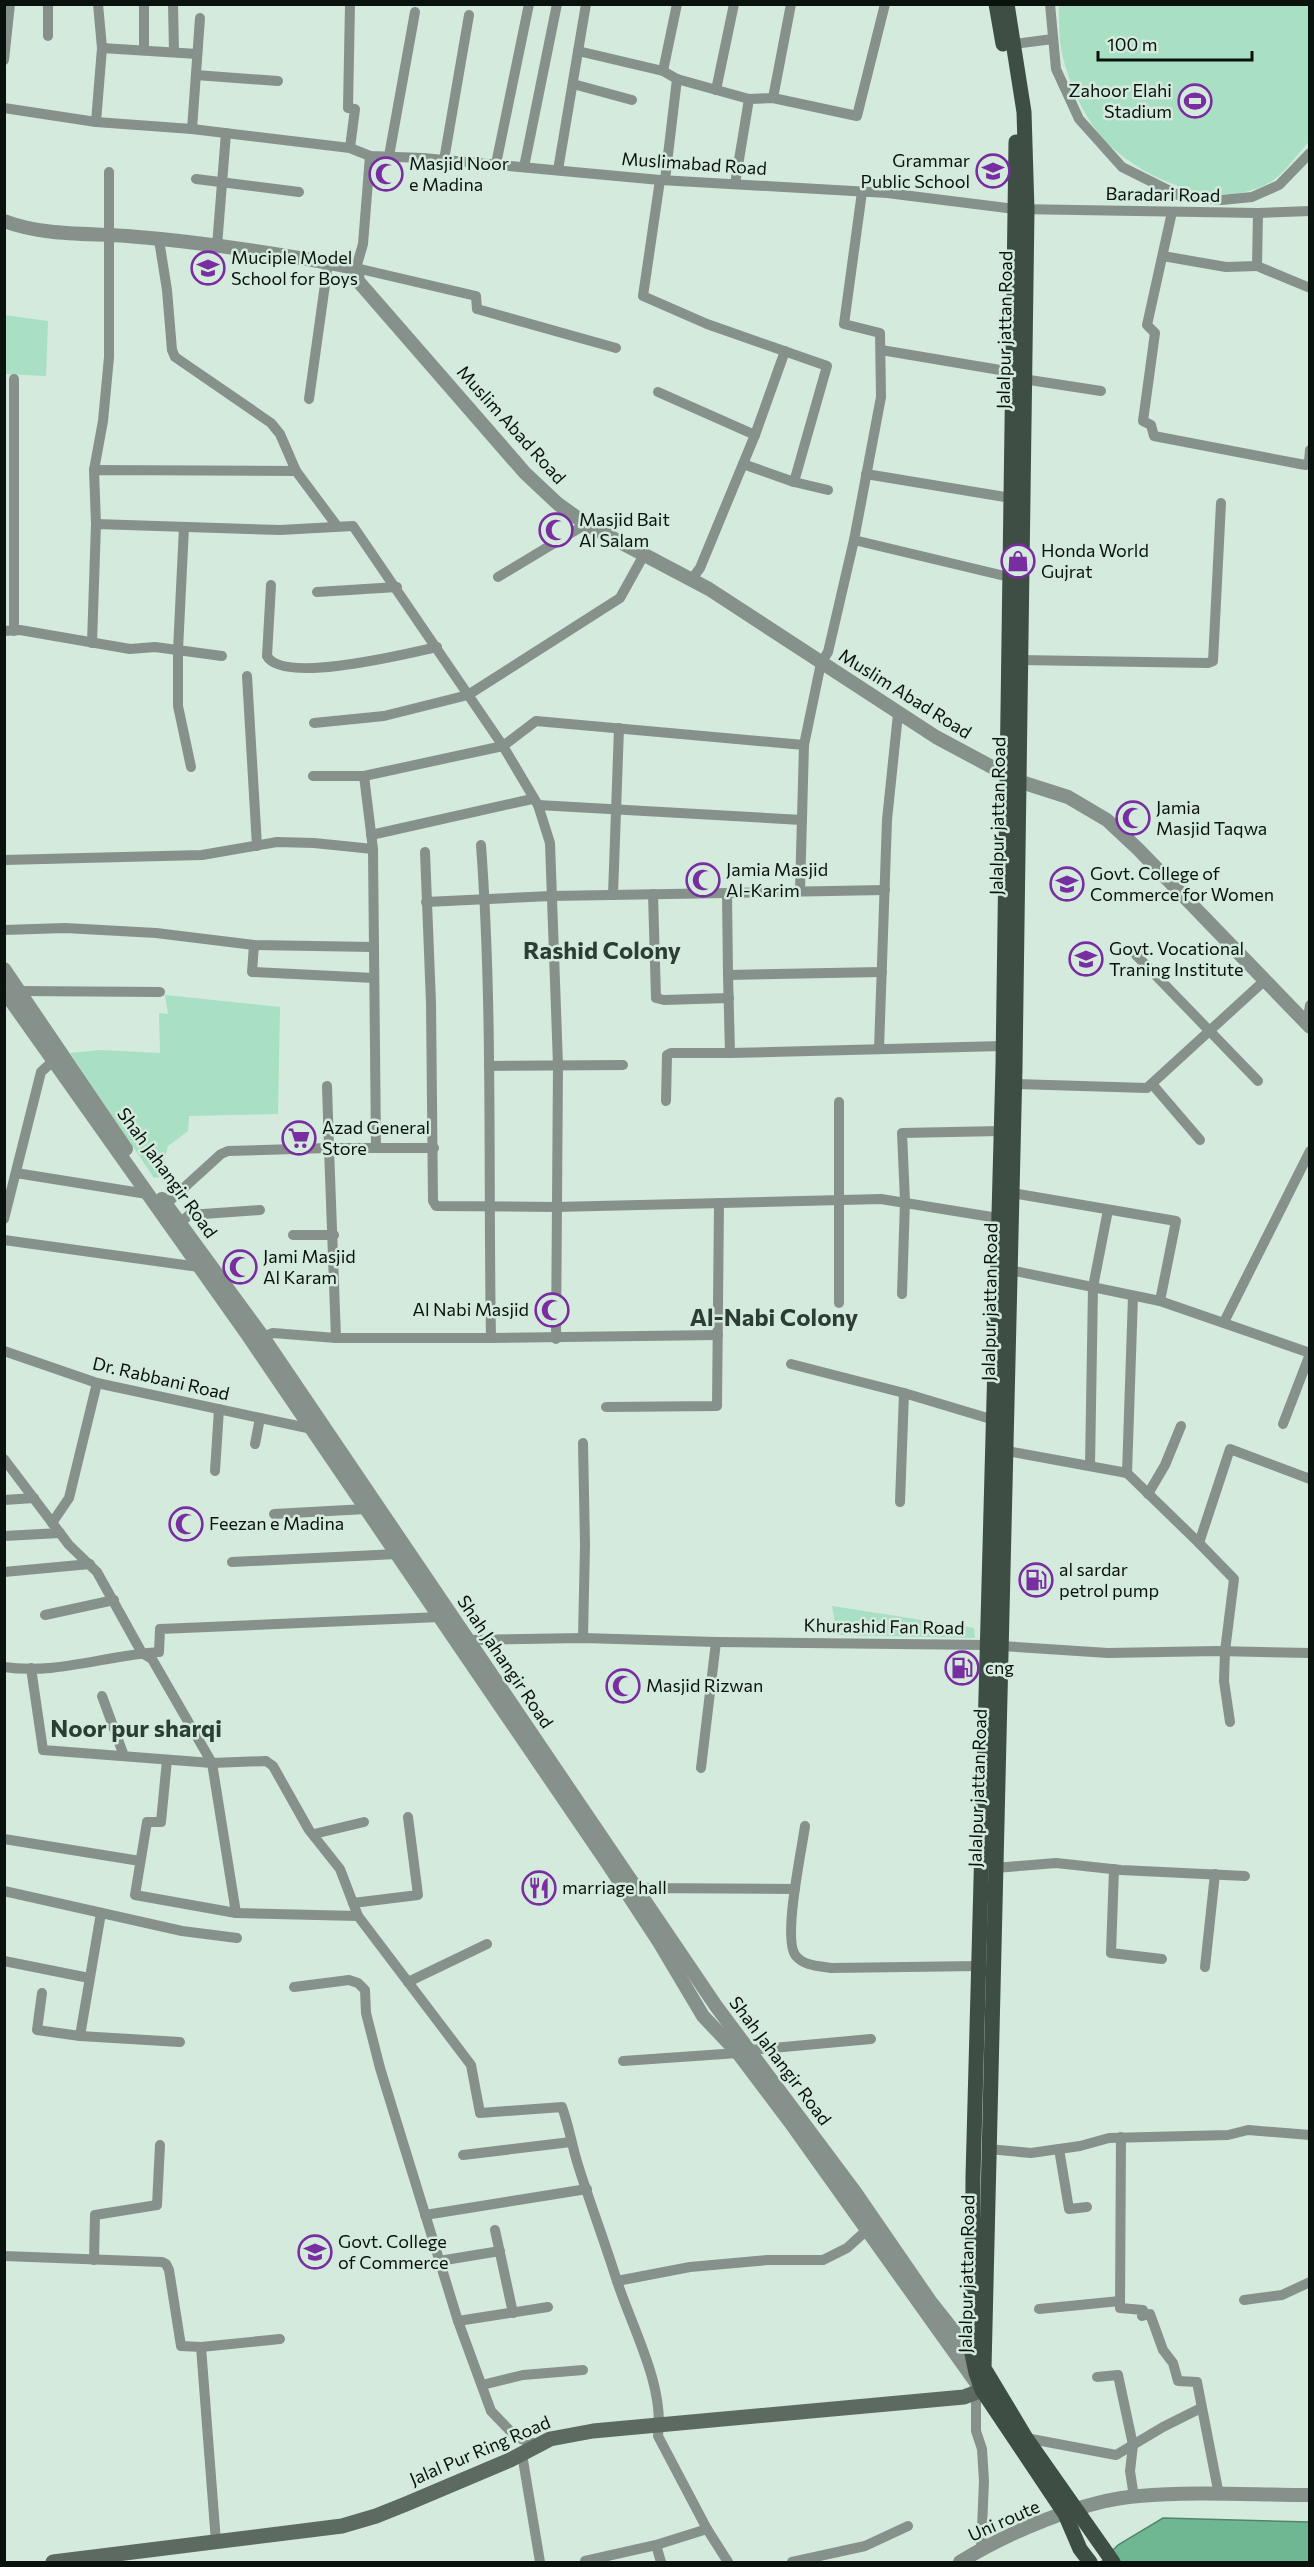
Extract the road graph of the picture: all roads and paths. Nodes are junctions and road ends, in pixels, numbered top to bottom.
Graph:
1 (10, 4) edge
2 (48, 4) edge
3 (98, 4) edge
4 (144, 4) edge
5 (173, 4) edge
6 (350, 4) edge
7 (529, 4) edge
8 (557, 4) edge
9 (677, 4) edge
10 (734, 4) edge
11 (791, 4) edge
12 (885, 4) edge
13 (996, 4) edge
14 (1007, 4) edge
15 (1050, 4) edge
16 (583, 5) edge
17 (415, 12) dead end
18 (469, 15) dead end
19 (200, 18) dead end
20 (48, 36) dead end
21 (1053, 39) junction
22 (1014, 44) junction
23 (102, 48) junction
24 (144, 50) junction
25 (578, 51) junction
26 (174, 52) junction
27 (197, 54) junction
28 (4, 60) edge
29 (663, 71) junction
30 (196, 75) junction
31 (677, 79) junction
32 (278, 81) dead end
33 (573, 84) junction
34 (716, 90) junction
35 (773, 98) junction
36 (749, 99) junction
37 (632, 100) dead end
38 (4, 108) edge
39 (96, 122) junction
40 (192, 129) junction
41 (226, 133) junction
42 (350, 148) junction
43 (1310, 153) edge
44 (370, 156) junction
45 (389, 156) junction
46 (444, 160) junction
47 (496, 164) junction
48 (524, 167) junction
49 (558, 170) junction
50 (109, 172) dead end
51 (196, 179) dead end
52 (662, 180) junction
53 (222, 183) junction
54 (735, 184) junction
55 (299, 192) dead end
56 (862, 192) junction
57 (1021, 210) junction
58 (1310, 211) edge
59 (1172, 212) junction
60 (1257, 213) junction
61 (4, 221) edge
62 (109, 236) junction
63 (159, 240) junction
64 (217, 246) junction
65 (1162, 256) junction
66 (328, 263) junction
67 (1257, 266) junction
68 (356, 268) junction
69 (1310, 288) edge
70 (616, 348) dead end
71 (880, 350) junction
72 (785, 351) junction
73 (1018, 376) junction
74 (14, 379) dead end
75 (657, 392) dead end
76 (1101, 392) dead end
77 (309, 399) dead end
78 (755, 435) junction
79 (1017, 441) junction
80 (1310, 450) edge
81 (743, 464) junction
82 (94, 470) junction
83 (296, 471) junction
84 (866, 474) junction
85 (795, 482) junction
86 (828, 490) dead end
87 (1011, 498) junction
88 (1221, 503) dead end
89 (96, 524) junction
90 (586, 524) junction
91 (337, 526) junction
92 (184, 527) junction
93 (854, 540) junction
94 (645, 554) junction
95 (498, 577) dead end
96 (1009, 577) junction
97 (692, 579) junction
98 (271, 585) dead end
99 (397, 586) junction
100 (317, 592) dead end
101 (9, 631) edge
102 (92, 643) junction
103 (437, 647) junction
104 (178, 650) junction
105 (222, 656) dead end
106 (1020, 660) junction
107 (821, 663) junction
108 (247, 676) dead end
109 (468, 695) junction
110 (898, 714) junction
111 (314, 723) dead end
112 (619, 728) junction
113 (503, 746) junction
114 (804, 746) junction
115 (191, 767) dead end
116 (313, 776) dead end
117 (364, 776) junction
118 (1012, 778) junction
119 (535, 802) junction
120 (616, 810) junction
121 (802, 820) junction
122 (371, 835) junction
123 (481, 845) dead end
124 (257, 846) junction
125 (372, 849) junction
126 (425, 852) dead end
127 (4, 860) edge
128 (885, 890) junction
129 (800, 891) junction
130 (727, 893) junction
131 (652, 894) junction
132 (613, 895) junction
133 (551, 896) junction
134 (485, 899) junction
135 (426, 902) junction
136 (4, 930) edge
137 (254, 945) junction
138 (373, 946) junction
139 (1136, 955) dead end
140 (4, 969) edge
141 (882, 972) junction
142 (728, 975) junction
143 (374, 978) junction
144 (1264, 981) junction
145 (4, 991) edge
146 (20, 992) junction
147 (160, 992) dead end
148 (729, 998) junction
149 (1310, 1005) edge
150 (1308, 1025) edge
151 (1210, 1031) junction
152 (1003, 1046) junction
153 (879, 1049) junction
154 (730, 1053) junction
155 (53, 1061) junction
156 (558, 1065) junction
157 (623, 1065) dead end
158 (489, 1066) junction
159 (1009, 1066) junction
160 (1257, 1081) dead end
161 (1015, 1084) junction
162 (1152, 1084) junction
163 (327, 1086) dead end
164 (666, 1101) dead end
165 (839, 1102) dead end
166 (1001, 1131) junction
167 (1200, 1140) dead end
168 (329, 1148) junction
169 (376, 1148) junction
170 (434, 1148) junction
171 (1310, 1151) edge
172 (16, 1173) junction
173 (1011, 1193) junction
174 (147, 1194) junction
175 (840, 1200) junction
176 (905, 1201) junction
177 (719, 1203) junction
178 (166, 1204) junction
179 (488, 1206) junction
180 (556, 1208) junction
181 (260, 1210) dead end
182 (1108, 1210) junction
183 (998, 1218) junction
184 (4, 1219) edge
185 (180, 1223) junction
186 (293, 1235) dead end
187 (334, 1235) junction
188 (4, 1240) edge
189 (1004, 1249) junction
190 (199, 1267) junction
191 (1010, 1270) junction
192 (1093, 1287) junction
193 (902, 1294) dead end
194 (1133, 1296) junction
195 (1160, 1301) junction
196 (839, 1303) dead end
197 (1224, 1322) junction
198 (718, 1335) junction
199 (262, 1337) junction
200 (336, 1338) junction
201 (490, 1338) junction
202 (556, 1339) junction
203 (4, 1351) edge
204 (1310, 1354) edge
205 (792, 1364) dead end
206 (97, 1383) junction
207 (904, 1393) junction
208 (606, 1407) dead end
209 (219, 1409) junction
210 (260, 1418) junction
211 (994, 1420) junction
212 (1283, 1424) dead end
213 (1181, 1426) dead end
214 (312, 1429) junction
215 (583, 1443) dead end
216 (255, 1444) dead end
217 (1007, 1451) junction
218 (4, 1460) edge
219 (1090, 1466) junction
220 (215, 1472) dead end
221 (1127, 1473) junction
222 (1310, 1479) edge
223 (1148, 1494) junction
224 (34, 1498) junction
225 (4, 1500) edge
226 (900, 1502) dead end
227 (366, 1509) junction
228 (274, 1514) dead end
229 (52, 1523) junction
230 (60, 1533) junction
231 (4, 1536) edge
232 (1199, 1543) junction
233 (997, 1550) junction
234 (397, 1554) junction
235 (232, 1562) dead end
236 (90, 1564) junction
237 (4, 1572) edge
238 (114, 1600) junction
239 (45, 1615) dead end
240 (440, 1617) junction
241 (583, 1638) junction
242 (716, 1642) junction
243 (465, 1644) junction
244 (994, 1645) junction
245 (1225, 1651) junction
246 (142, 1653) junction
247 (1310, 1653) edge
248 (4, 1666) edge
249 (31, 1668) junction
250 (102, 1696) dead end
251 (1230, 1722) dead end
252 (124, 1756) junction
253 (167, 1760) junction
254 (212, 1763) junction
255 (701, 1768) dead end
256 (408, 1817) dead end
257 (364, 1822) dead end
258 (805, 1826) dead end
259 (314, 1834) junction
260 (4, 1839) edge
261 (140, 1862) junction
262 (995, 1868) junction
263 (1114, 1869) junction
264 (1215, 1874) junction
265 (1245, 1876) dead end
266 (795, 1889) junction
267 (4, 1891) edge
268 (632, 1891) junction
269 (353, 1903) junction
270 (101, 1913) junction
271 (236, 1913) junction
272 (358, 1916) junction
273 (237, 1938) dead end
274 (487, 1944) dead end
275 (1162, 1959) dead end
276 (4, 1961) edge
277 (979, 1966) junction
278 (1205, 1967) dead end
279 (89, 1978) junction
280 (408, 1982) junction
281 (294, 1987) dead end
282 (42, 1993) dead end
283 (80, 2036) junction
284 (871, 2039) dead end
285 (180, 2042) dead end
286 (983, 2043) junction
287 (744, 2051) junction
288 (623, 2061) dead end
289 (1310, 2135) edge
290 (1121, 2137) junction
291 (571, 2142) junction
292 (160, 2145) dead end
293 (988, 2149) junction
294 (1059, 2149) junction
295 (463, 2156) dead end
296 (586, 2189) junction
297 (1087, 2207) dead end
298 (425, 2215) junction
299 (868, 2229) junction
300 (495, 2230) dead end
301 (500, 2251) junction
302 (4, 2256) edge
303 (94, 2260) junction
304 (439, 2261) junction
305 (616, 2281) junction
306 (1310, 2282) edge
307 (1244, 2300) dead end
308 (1120, 2301) junction
309 (548, 2307) dead end
310 (1039, 2309) dead end
311 (513, 2313) junction
312 (458, 2321) junction
313 (280, 2339) dead end
314 (201, 2347) junction
315 (972, 2355) junction
316 (583, 2370) dead end
317 (1097, 2377) dead end
318 (983, 2383) junction
319 (482, 2385) junction
320 (1201, 2408) junction
321 (660, 2423) junction
322 (1026, 2438) junction
323 (538, 2445) junction
324 (1133, 2445) junction
325 (522, 2454) junction
326 (1219, 2495) junction
327 (1310, 2495) edge
328 (1134, 2497) junction
329 (1071, 2512) junction
330 (908, 2526) dead end
331 (707, 2529) junction
332 (216, 2542) junction
333 (656, 2545) junction
334 (981, 2551) junction
335 (1109, 2557) edge
336 (585, 2561) edge
337 (53, 2562) edge
338 (540, 2562) edge
339 (661, 2562) edge
340 (728, 2562) edge
341 (792, 2562) edge
342 (960, 2562) edge
343 (1090, 2562) edge

1 - 28 street
2 - 20 street
3 - 23 street
4 - 24 street
5 - 26 street
6 - 42 street
7 - 47 street
8 - 48 street
9 - 29 street
10 - 34 street
11 - 35 street
12 - 35 street
13 - 57 main road, Jalalpur jattan Road
14 - 22 main road, Jalalpur jattan Road
15 - 21 street
16 - 25 street
17 - 45 street
18 - 46 street
19 - 27 street
21 - 22 street
21 - 43 street
22 - 57 main road, Jalalpur jattan Road
23 - 24 street
23 - 39 street
24 - 26 street
25 - 29 street
25 - 33 street
26 - 27 street
27 - 30 street
29 - 31 street
30 - 32 street
30 - 40 street
31 - 34 street
31 - 52 street
33 - 37 street
33 - 49 street
34 - 36 street
35 - 36 street
36 - 54 street
38 - 39 street
39 - 40 street
40 - 41 street
41 - 42 street
41 - 53 street
42 - 44 street
44 - 45 street, Muslimabad Road
44 - 68 street
45 - 46 street, Muslimabad Road
46 - 47 street, Muslimabad Road
47 - 48 street, Muslimabad Road
48 - 49 street, Muslimabad Road
49 - 52 street, Muslimabad Road
50 - 62 street
51 - 53 street
52 - 54 street, Muslimabad Road
52 - 72 street
53 - 55 street
53 - 64 street
54 - 56 street, Muslimabad Road
56 - 57 street, Muslimabad Road
56 - 71 street
57 - 59 street, Baradari Road
57 - 73 main road, Jalalpur jattan Road
58 - 60 street, Baradari Road
59 - 60 street, Baradari Road
59 - 65 street
60 - 67 street
61 - 62 street
62 - 63 street
62 - 82 street
63 - 64 street
63 - 83 street
64 - 66 street
65 - 67 street
65 - 80 street
66 - 68 street
66 - 77 street
67 - 69 street
68 - 70 street
68 - 90 street, Muslim Abad Road
71 - 73 street
71 - 84 street
72 - 78 street
72 - 85 street
73 - 76 street
73 - 79 main road, Jalalpur jattan Road
74 - 101 street
75 - 78 street
78 - 81 street
79 - 87 main road, Jalalpur jattan Road
79 - 106 main road, Jalalpur jattan Road
81 - 85 street
81 - 97 street
82 - 83 street
82 - 89 street
83 - 91 street
84 - 87 street
84 - 93 street
85 - 86 street
87 - 96 main road, Jalalpur jattan Road
88 - 106 street
89 - 92 street
89 - 102 street
90 - 94 street, Muslim Abad Road
90 - 95 street
91 - 92 street
91 - 99 street
92 - 104 street
93 - 96 street
93 - 107 street
94 - 97 street, Muslim Abad Road
94 - 109 street
96 - 118 main road, Jalalpur jattan Road
97 - 107 street, Muslim Abad Road
98 - 103 street
99 - 100 street
99 - 103 street
101 - 102 street
102 - 104 street
103 - 109 street
104 - 105 street
104 - 115 street
106 - 118 main road, Jalalpur jattan Road
107 - 110 street, Muslim Abad Road
107 - 114 street
108 - 124 street
109 - 111 street
109 - 113 street
110 - 118 street, Muslim Abad Road
110 - 128 street
112 - 113 street
112 - 114 street
112 - 120 street
113 - 117 street
113 - 119 street
114 - 121 street
116 - 117 street
117 - 122 street
118 - 144 street, Muslim Abad Road
118 - 152 main road, Jalalpur jattan Road
118 - 159 main road, Jalalpur jattan Road
119 - 120 street
119 - 122 street
119 - 133 street
120 - 121 street
120 - 132 street
121 - 129 street
122 - 125 street
123 - 134 street
124 - 125 street
124 - 127 street
125 - 138 street
126 - 135 street
128 - 129 street
128 - 141 street
129 - 130 street
130 - 131 street
130 - 142 street
131 - 132 street
131 - 148 street
132 - 133 street
133 - 134 street
133 - 156 street
134 - 135 street
134 - 158 street
135 - 170 street
136 - 137 street
137 - 138 street
137 - 143 street
138 - 143 street
139 - 151 street
140 - 146 street, Shah Jahangir Road
141 - 142 street
141 - 153 street
142 - 148 street
143 - 169 street
144 - 150 street, Muslim Abad Road
144 - 151 street
145 - 155 street, Shah Jahangir Road
146 - 147 street
146 - 178 street, Shah Jahangir Road
148 - 154 street
149 - 150 street
151 - 160 street
151 - 162 street
152 - 153 street
152 - 159 main road, Jalalpur jattan Road
153 - 154 street
154 - 164 street
155 - 172 street
155 - 174 street, Shah Jahangir Road
156 - 157 street
156 - 158 street
156 - 180 street
158 - 179 street
159 - 161 main road, Jalalpur jattan Road
159 - 166 main road, Jalalpur jattan Road
161 - 162 street
161 - 173 main road, Jalalpur jattan Road
162 - 167 street
163 - 168 street
165 - 175 street
166 - 176 street
166 - 183 main road, Jalalpur jattan Road
168 - 169 street
168 - 178 street
168 - 187 street
169 - 170 street
170 - 179 street
171 - 197 street
172 - 174 street
172 - 184 street
173 - 182 street
173 - 189 main road, Jalalpur jattan Road
174 - 190 street, Shah Jahangir Road
175 - 176 street
175 - 177 street
175 - 196 street
176 - 183 street
176 - 193 street
177 - 180 street
177 - 198 street
178 - 185 street, Shah Jahangir Road
179 - 180 street
179 - 201 street
180 - 202 street
181 - 185 street
182 - 192 street
182 - 195 street
183 - 189 main road, Jalalpur jattan Road
185 - 199 street, Shah Jahangir Road
186 - 187 street
187 - 200 street
188 - 190 street
189 - 191 main road, Jalalpur jattan Road
189 - 211 main road, Jalalpur jattan Road
190 - 214 street, Shah Jahangir Road
191 - 192 street
191 - 217 main road, Jalalpur jattan Road
192 - 194 street
192 - 219 street
194 - 195 street
194 - 221 street
195 - 197 street
197 - 204 street
198 - 202 street
198 - 208 street
199 - 200 street
199 - 243 street, Shah Jahangir Road
200 - 201 street
201 - 202 street
203 - 206 street, Dr. Rabbani Road
204 - 212 street
205 - 207 street
206 - 209 street, Dr. Rabbani Road
206 - 229 street
207 - 211 street
207 - 226 street
209 - 210 street, Dr. Rabbani Road
209 - 220 street
210 - 214 street, Dr. Rabbani Road
210 - 216 street
211 - 233 main road, Jalalpur jattan Road
213 - 223 street
214 - 227 street, Shah Jahangir Road
215 - 241 street
217 - 219 street
217 - 233 main road, Jalalpur jattan Road
218 - 224 street
219 - 221 street
221 - 223 street
222 - 232 street
223 - 232 street
224 - 225 street
224 - 229 street
227 - 228 street
227 - 234 street, Shah Jahangir Road
229 - 230 street
230 - 231 street
230 - 236 street
232 - 245 street
233 - 244 main road, Jalalpur jattan Road
234 - 235 street
234 - 240 street, Shah Jahangir Road
236 - 237 street
236 - 238 street
238 - 239 street
238 - 246 street
240 - 243 street, Shah Jahangir Road
240 - 246 street
241 - 242 street, Khurashid Fan Road
241 - 243 street, Khurashid Fan Road
242 - 244 street, Khurashid Fan Road
242 - 255 street
243 - 268 street
244 - 245 street, Khurashid Fan Road
244 - 262 main road, Jalalpur jattan Road
244 - 277 main road, Jalalpur jattan Road
245 - 247 street, Khurashid Fan Road
245 - 251 street
246 - 249 street
246 - 254 street
248 - 249 street
249 - 252 street
250 - 252 street
252 - 253 street
253 - 254 street
253 - 261 street
254 - 259 street
254 - 271 street
256 - 269 street
257 - 259 street
258 - 266 street
259 - 269 street
260 - 261 street
261 - 271 street
262 - 263 street
262 - 286 main road, Jalalpur jattan Road
263 - 264 street
263 - 275 street
264 - 265 street
264 - 278 street
266 - 268 street
266 - 277 street
267 - 270 street
268 - 287 street
269 - 272 street
270 - 273 street
270 - 279 street
271 - 272 street
272 - 280 street
274 - 280 street
276 - 279 street
277 - 286 main road, Jalalpur jattan Road
279 - 283 street
280 - 291 street
281 - 298 street
282 - 283 street
283 - 285 street
284 - 287 street
286 - 293 main road, Jalalpur jattan Road
286 - 315 main road, Jalalpur jattan Road
287 - 288 street
287 - 299 street
287 - 315 street, Shah Jahangir Road
289 - 290 street
290 - 294 street
290 - 308 street
291 - 295 street
291 - 296 street
292 - 303 street
293 - 294 street
293 - 318 main road, Jalalpur jattan Road
294 - 297 street
296 - 298 street
296 - 305 street
298 - 304 street
299 - 305 street
299 - 318 street
300 - 301 street
301 - 304 street
301 - 311 street
302 - 303 street
303 - 314 street
304 - 312 street
305 - 321 street
306 - 307 street
308 - 310 street
308 - 320 street
309 - 311 street
311 - 312 street
312 - 319 street
313 - 314 street
314 - 332 street
315 - 318 main road, Jalalpur jattan Road
315 - 318 street, Shah Jahangir Road
316 - 319 street
317 - 324 street
318 - 321 main road, Jalal Pur Ring Road
318 - 322 main road, Jalalpur jattan Road
318 - 329 main road, Jalalpur jattan Road
318 - 334 street
319 - 323 street
320 - 324 street
320 - 326 street
321 - 323 main road, Jalal Pur Ring Road
321 - 331 street
322 - 324 street
322 - 329 main road, Jalalpur jattan Road
323 - 325 main road, Jalal Pur Ring Road
324 - 328 street
325 - 332 main road, Jalal Pur Ring Road
325 - 338 street
326 - 327 street, Uni route
326 - 328 street, Uni route
328 - 329 street, Uni route
329 - 334 street, Uni route
329 - 335 main road, Jalalpur jattan Road
329 - 343 main road, Jalalpur jattan Road
330 - 341 street
331 - 333 street
331 - 340 street
332 - 337 main road, Jalal Pur Ring Road
333 - 336 street
333 - 339 street
334 - 342 street, Uni route

